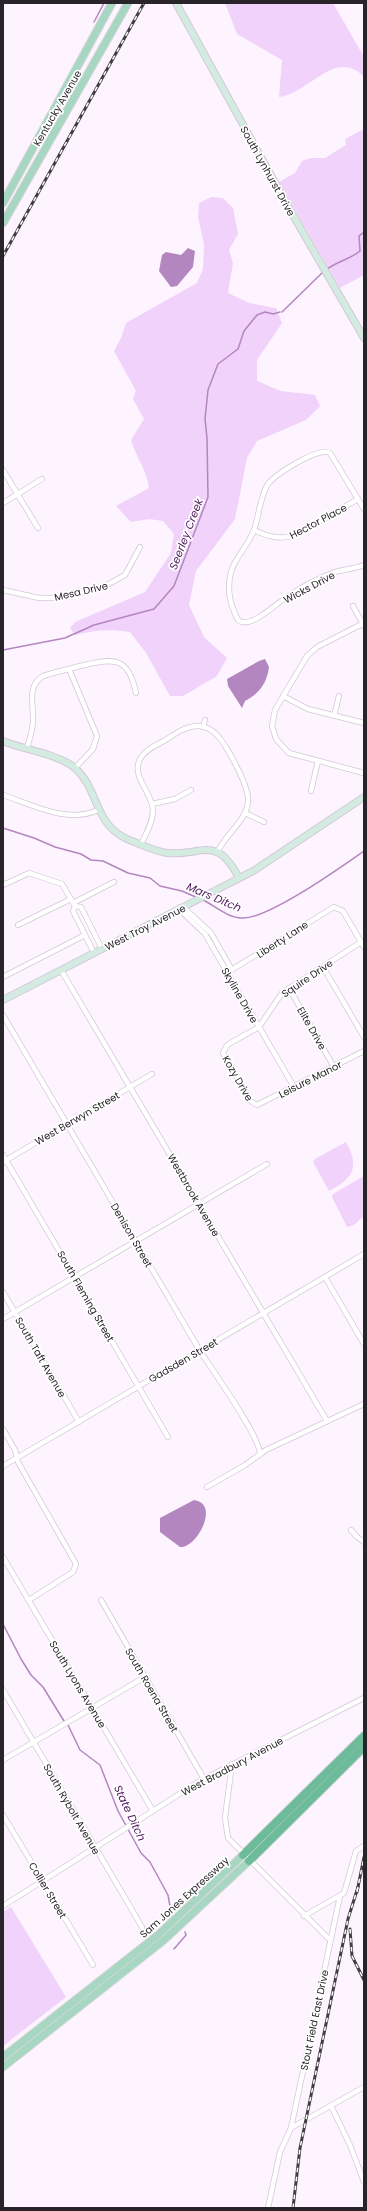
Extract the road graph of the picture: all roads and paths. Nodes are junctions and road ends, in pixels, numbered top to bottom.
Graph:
1 (112, 3) edge
2 (128, 3) edge
3 (176, 3) edge
4 (3, 203) edge
5 (3, 223) edge
6 (364, 338) edge
7 (3, 470) edge
8 (42, 480) dead end
9 (18, 494) junction
10 (358, 499) junction
11 (3, 503) edge
12 (364, 509) edge
13 (38, 528) dead end
14 (254, 530) junction
15 (140, 548) dead end
16 (364, 565) edge
17 (3, 590) edge
18 (353, 606) dead end
19 (364, 624) edge
20 (69, 669) junction
21 (136, 693) dead end
22 (283, 696) junction
23 (339, 696) dead end
24 (334, 716) junction
25 (205, 720) dead end
26 (364, 723) edge
27 (204, 727) junction
28 (3, 741) edge
29 (26, 749) junction
30 (318, 761) junction
31 (75, 768) junction
32 (364, 773) edge
33 (191, 790) dead end
34 (311, 792) dead end
35 (3, 795) edge
36 (364, 797) edge
37 (152, 804) junction
38 (98, 810) junction
39 (245, 813) junction
40 (264, 822) dead end
41 (141, 844) junction
42 (217, 853) junction
43 (239, 878) junction
44 (114, 882) dead end
45 (3, 885) edge
46 (73, 903) junction
47 (181, 908) junction
48 (18, 925) dead end
49 (85, 935) junction
50 (361, 942) junction
51 (364, 947) edge
52 (102, 949) junction
53 (94, 952) junction
54 (323, 967) junction
55 (61, 970) junction
56 (230, 971) junction
57 (3, 977) edge
58 (289, 988) junction
59 (3, 1000) edge
60 (3, 1015) edge
61 (259, 1027) junction
62 (364, 1037) edge
63 (223, 1050) joint
64 (364, 1051) edge
65 (334, 1067) junction
66 (152, 1074) dead end
67 (130, 1087) junction
68 (294, 1088) junction
69 (255, 1104) joint
70 (67, 1124) junction
71 (3, 1155) edge
72 (5, 1161) edge
73 (267, 1164) dead end
74 (199, 1204) junction
75 (136, 1241) junction
76 (364, 1254) edge
77 (75, 1277) junction
78 (325, 1277) junction
79 (3, 1292) edge
80 (15, 1312) junction
81 (263, 1314) junction
82 (3, 1319) edge
83 (364, 1344) edge
84 (200, 1350) junction
85 (138, 1386) junction
86 (364, 1404) edge
87 (327, 1421) junction
88 (79, 1422) junction
89 (3, 1429) edge
90 (168, 1437) dead end
91 (260, 1455) junction
92 (17, 1458) junction
93 (3, 1466) edge
94 (207, 1487) dead end
95 (351, 1530) dead end
96 (364, 1542) edge
97 (3, 1557) edge
98 (29, 1600) junction
99 (101, 1600) dead end
100 (144, 1677) junction
101 (3, 1690) edge
102 (364, 1698) edge
103 (92, 1707) junction
104 (364, 1736) edge
105 (34, 1742) junction
106 (364, 1747) edge
107 (3, 1760) edge
108 (232, 1764) junction
109 (204, 1779) junction
110 (154, 1811) junction
111 (3, 1815) edge
112 (364, 1846) edge
113 (95, 1847) junction
114 (246, 1858) junction
115 (42, 1881) junction
116 (340, 1896) junction
117 (3, 1906) edge
118 (304, 1916) junction
119 (142, 1927) dead end
120 (330, 1940) junction
121 (93, 1965) dead end
122 (3, 2057) edge
123 (3, 2067) edge
124 (364, 2086) edge
125 (331, 2106) junction
126 (291, 2128) junction
127 (364, 2182) edge
128 (268, 2208) edge

1 - 4 main road, Kentucky Avenue
2 - 5 main road, Kentucky Avenue
3 - 6 street, South Lynhurst Drive
7 - 9 street
8 - 9 street
9 - 11 street
9 - 13 street
10 - 12 street
10 - 14 street, Hector Place
10 - 14 street
14 - 16 street, Wicks Drive
15 - 17 street, Mesa Drive
18 - 19 street
19 - 22 street
20 - 21 street
20 - 29 street
20 - 31 street
22 - 24 street
22 - 30 street
23 - 24 street
24 - 26 street
25 - 27 street
27 - 37 street
27 - 39 street
28 - 29 street
29 - 31 street
30 - 32 street
30 - 34 street
31 - 38 street
33 - 37 street
35 - 38 street
36 - 43 street, West Troy Avenue
37 - 41 street
38 - 41 street
39 - 40 street
39 - 42 street
41 - 42 street
42 - 43 street
43 - 47 street, West Troy Avenue
44 - 46 street
45 - 46 street
46 - 48 street
46 - 49 street
46 - 52 street
47 - 52 street, West Troy Avenue
47 - 56 street, Skyline Drive
49 - 53 street
49 - 57 street
50 - 51 street
50 - 54 street, Squire Drive
50 - 56 street, Liberty Lane
52 - 53 street, West Troy Avenue
53 - 55 street, West Troy Avenue
54 - 58 street, Squire Drive
54 - 62 street
55 - 59 street, West Troy Avenue
55 - 67 street, Westbrook Avenue
56 - 61 street, Skyline Drive
58 - 61 street, Squire Drive
58 - 65 street, Elite Drive
60 - 70 street, Denison Street
61 - 63 street, Squire Drive
61 - 68 street, Skyline Drive
63 - 69 street, Kozy Drive
64 - 65 street, Leisure Manor
65 - 68 street, Leisure Manor
66 - 67 street, West Berwyn Street
67 - 70 street, West Berwyn Street
67 - 74 street, Westbrook Avenue
68 - 69 street, Leisure Manor
70 - 72 street, West Berwyn Street
70 - 75 street, Denison Street
71 - 72 street, South Fleming Street
72 - 77 street, South Fleming Street
73 - 74 street
74 - 75 street
74 - 81 street, Westbrook Avenue
75 - 77 street
75 - 84 street, Denison Street
76 - 78 street, Gadsden Street
77 - 80 street
77 - 85 street, South Fleming Street
78 - 81 street, Gadsden Street
78 - 83 street
79 - 80 street, South Taft Avenue
80 - 82 street
80 - 88 street, South Taft Avenue
81 - 84 street, Gadsden Street
81 - 87 street, Westbrook Avenue
84 - 85 street, Gadsden Street
84 - 91 street, Denison Street
85 - 88 street, Gadsden Street
85 - 90 street, South Fleming Street
86 - 87 street
87 - 91 street
88 - 92 street, Gadsden Street
89 - 92 street
91 - 94 street
92 - 93 street, Gadsden Street
92 - 98 street
95 - 96 street
97 - 98 street, South Lyons Avenue
98 - 103 street, South Lyons Avenue
99 - 100 street, South Roena Street
100 - 103 street
100 - 109 street, South Roena Street
101 - 105 street, South Rybolt Avenue
102 - 108 street, West Bradbury Avenue
103 - 105 street
103 - 110 street, South Lyons Avenue
104 - 114 highway, Sam Jones Expressway
105 - 107 street
105 - 113 street, South Rybolt Avenue
106 - 114 highway, Sam Jones Expressway
108 - 109 street, West Bradbury Avenue
108 - 114 street
109 - 110 street, West Bradbury Avenue
110 - 113 street, West Bradbury Avenue
111 - 115 street, Collier Street
112 - 116 street, Stout Field East Drive
113 - 115 street, West Bradbury Avenue
113 - 119 street, South Rybolt Avenue
114 - 118 street
114 - 122 main road, Sam Jones Expressway
114 - 123 main road, Sam Jones Expressway
115 - 117 street, West Bradbury Avenue
115 - 121 street, Collier Street
116 - 118 street
116 - 120 street, Stout Field East Drive
118 - 120 street
120 - 126 street, Stout Field East Drive
124 - 125 street
125 - 126 street
125 - 127 street
126 - 128 street, Stout Field East Drive

